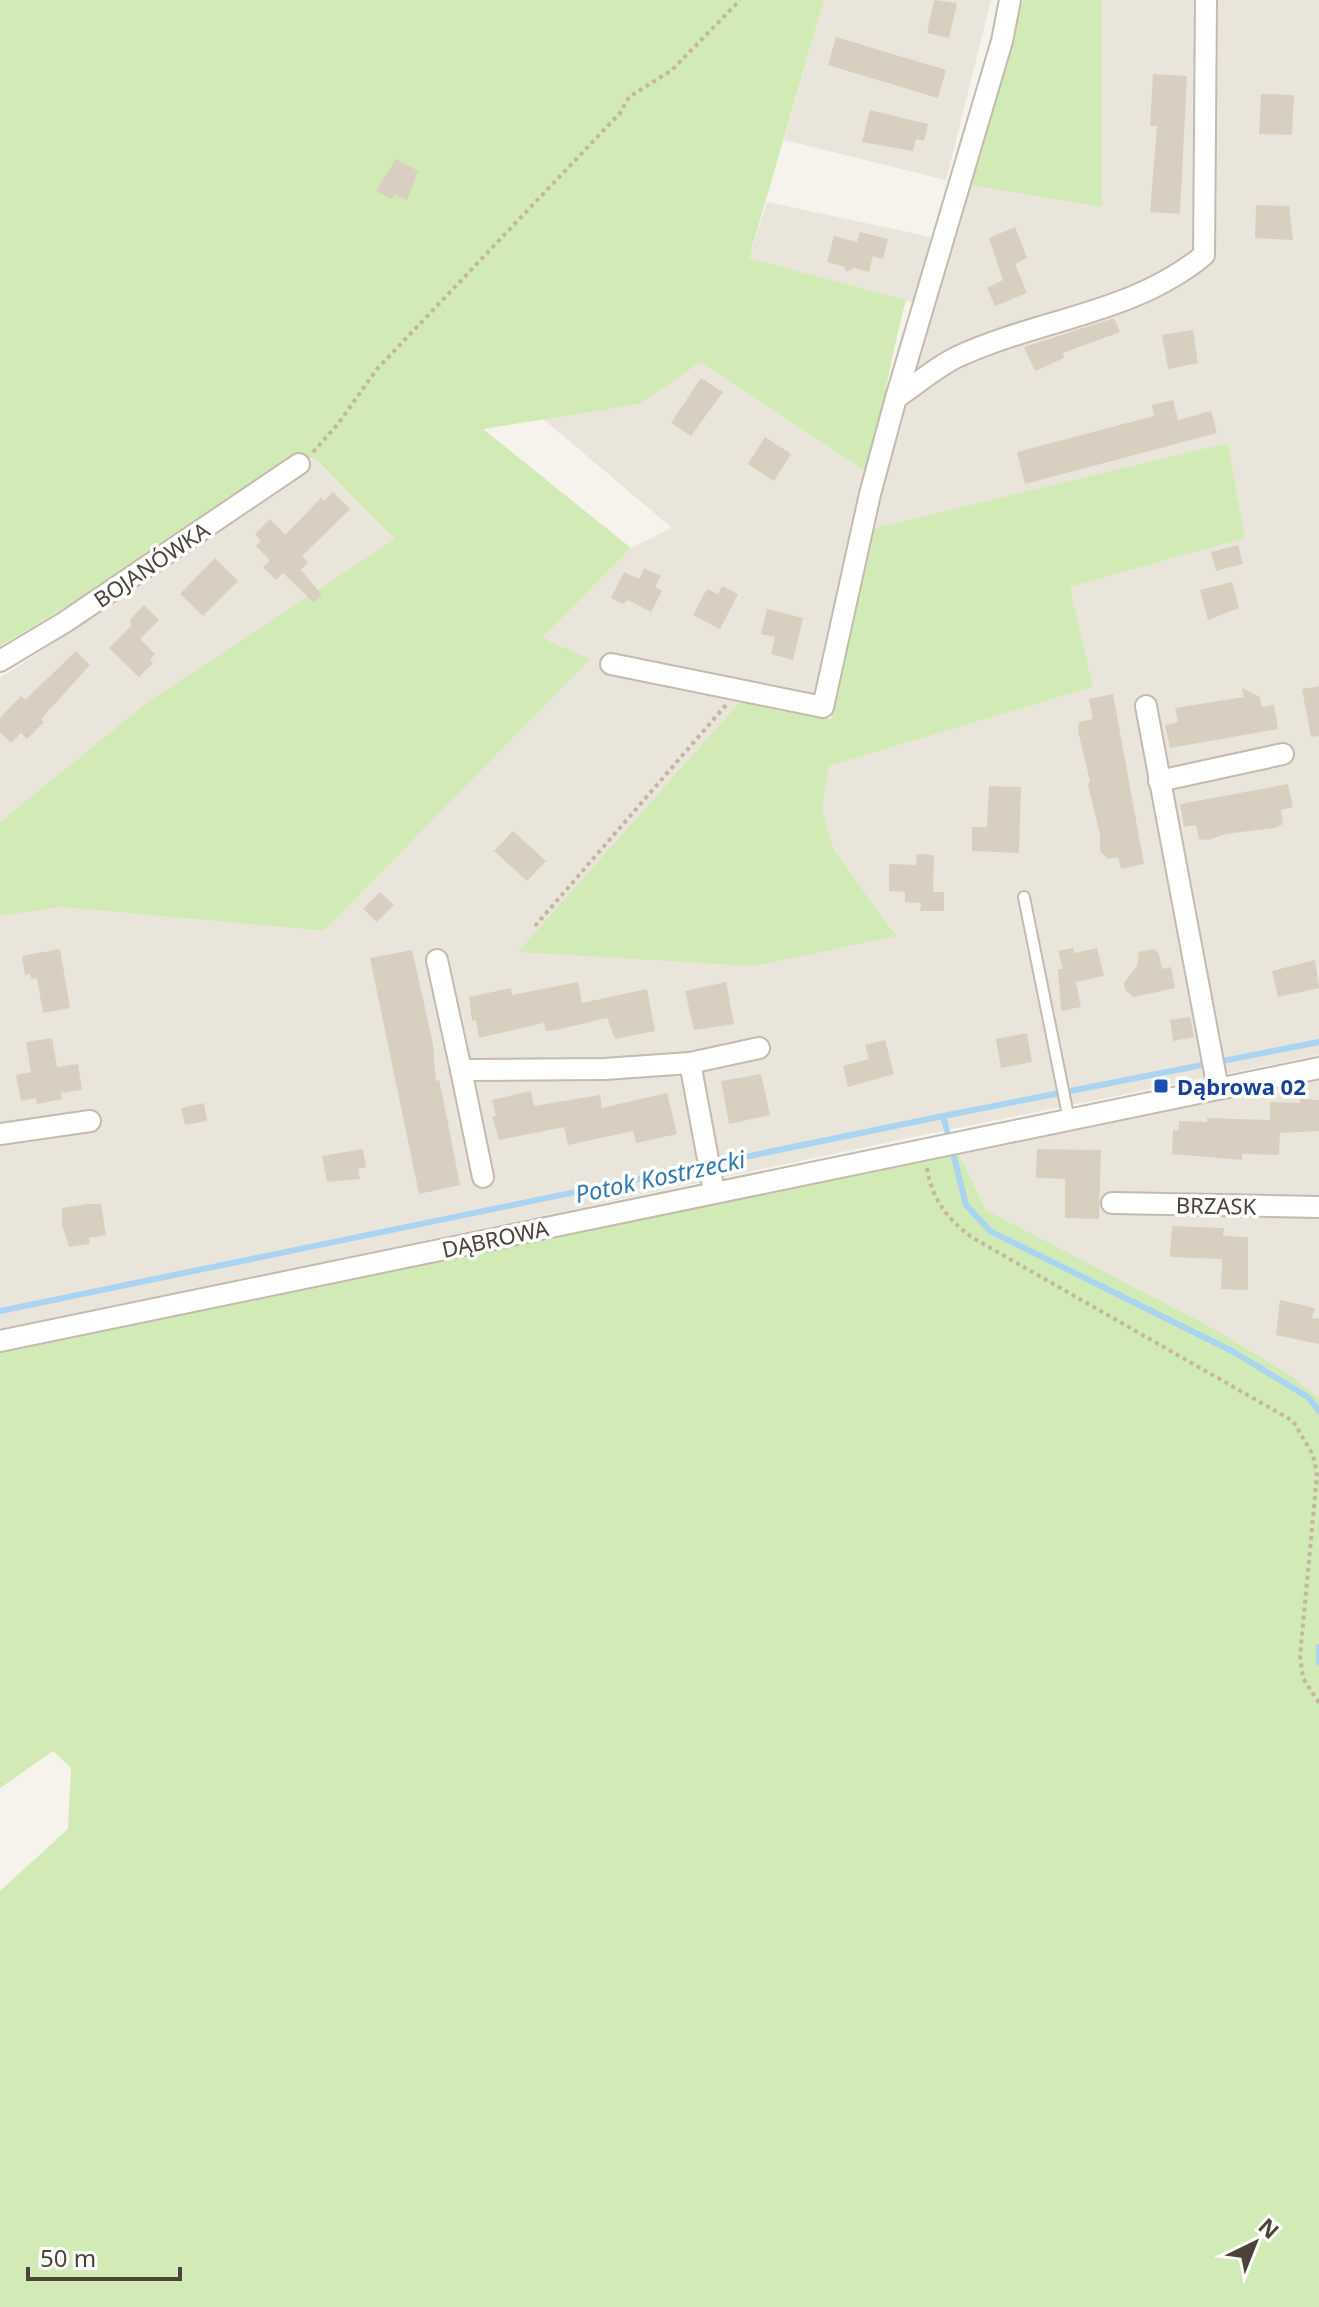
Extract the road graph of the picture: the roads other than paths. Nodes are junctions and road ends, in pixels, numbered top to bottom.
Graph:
1 (1010, 0) edge
2 (1206, 0) edge
3 (896, 398) junction
4 (299, 464) road end
5 (0, 661) edge
6 (611, 664) dead end
7 (1146, 706) dead end
8 (1283, 754) dead end
9 (1159, 781) junction
10 (1024, 897) dead end
11 (437, 960) dead end
12 (759, 1048) dead end
13 (690, 1063) junction
14 (1319, 1068) edge
15 (461, 1070) junction
16 (1214, 1071) junction
17 (1068, 1111) junction
18 (90, 1121) dead end
19 (0, 1134) edge
20 (483, 1177) dead end
21 (713, 1184) junction
22 (1112, 1203) dead end
23 (1319, 1207) edge
24 (0, 1341) edge

1 - 3 street
2 - 3 street
3 - 6 street
4 - 5 street, BOJANÓWKA
7 - 9 street
8 - 9 street
9 - 16 street
10 - 17 lane
11 - 15 street
12 - 13 street
13 - 15 street
13 - 21 street
14 - 16 street, DĄBROWA
15 - 20 street
16 - 17 street, DĄBROWA
17 - 21 street, DĄBROWA
18 - 19 street
21 - 24 street, DĄBROWA
22 - 23 street, BRZASK

